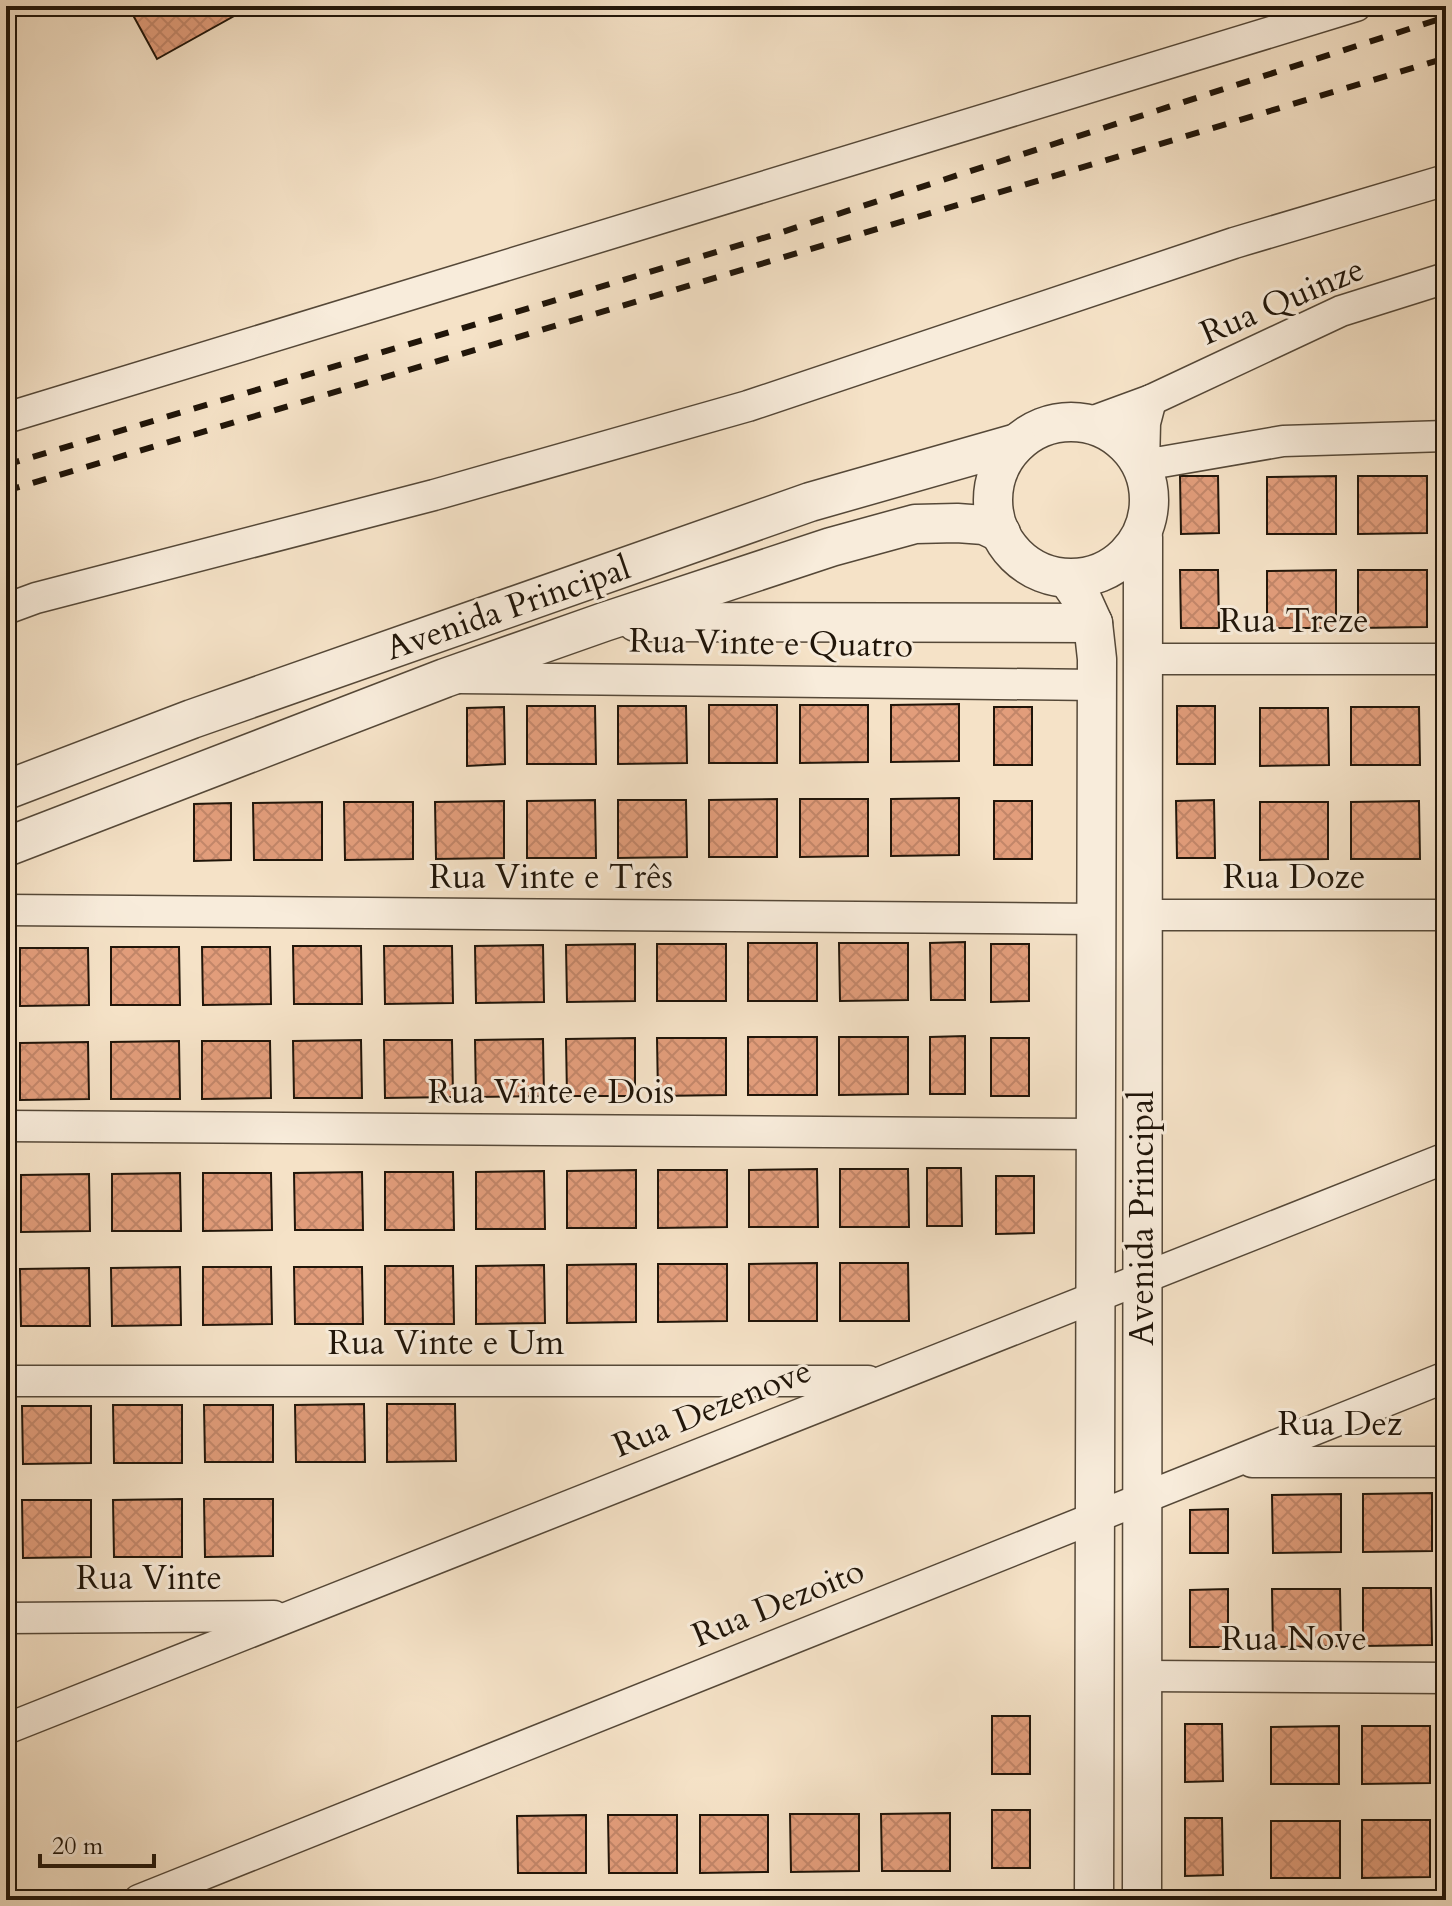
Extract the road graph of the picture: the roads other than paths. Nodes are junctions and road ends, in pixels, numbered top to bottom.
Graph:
1 (1356, 6) edge
2 (1446, 180) edge
3 (1446, 278) edge
4 (1151, 400) junction
5 (6, 418) edge
6 (1091, 422) junction
7 (1446, 436) edge
8 (1017, 443) junction
9 (1144, 465) junction
10 (1001, 533) junction
11 (1143, 537) junction
12 (1068, 579) junction
13 (6, 609) edge
14 (604, 622) junction
15 (1093, 623) junction
16 (1143, 659) junction
17 (1446, 659) edge
18 (445, 678) junction
19 (1097, 685) junction
20 (6, 790) edge
21 (6, 847) edge
22 (6, 910) edge
23 (1143, 915) junction
24 (1446, 915) edge
25 (1095, 919) junction
26 (6, 1126) edge
27 (1095, 1134) junction
28 (1446, 1158) edge
29 (1142, 1277) junction
30 (1095, 1297) junction
31 (1446, 1377) edge
32 (6, 1381) edge
33 (885, 1381) junction
34 (1446, 1462) edge
35 (1234, 1463) junction
36 (1142, 1498) junction
37 (1095, 1517) junction
38 (292, 1615) junction
39 (6, 1618) edge
40 (1142, 1676) junction
41 (1446, 1678) edge
42 (6, 1729) edge
43 (139, 1900) edge
44 (1094, 1900) edge
45 (1142, 1900) edge

1 - 5 street
2 - 13 street
3 - 4 street, Rua Quinze
4 - 6 street, Rua Quinze
4 - 9 street
6 - 8 street, Avenida Principal
6 - 9 street
7 - 9 street
8 - 10 street
8 - 20 street, Avenida Principal
9 - 11 street, Avenida Principal
10 - 12 street
10 - 14 street, Avenida Principal
11 - 12 street
11 - 16 street, Avenida Principal
12 - 15 street, Avenida Principal
14 - 15 street
14 - 18 street, Avenida Principal
15 - 19 street, Avenida Principal
16 - 17 street, Rua Treze
16 - 23 street, Avenida Principal
18 - 19 street, Rua Vinte e Quatro
18 - 21 street, Avenida Principal
19 - 25 street, Avenida Principal
22 - 25 street, Rua Vinte e Três
23 - 24 street, Rua Doze
23 - 29 street, Avenida Principal
25 - 27 street, Avenida Principal
26 - 27 street, Rua Vinte e Dois
27 - 30 street, Avenida Principal
28 - 29 street, Rua Dezenove
29 - 30 street, Rua Dezenove
29 - 36 street, Avenida Principal
30 - 33 street, Rua Dezenove
30 - 37 street, Avenida Principal
31 - 35 street, Rua Dezoito
32 - 33 street, Rua Vinte e Um
33 - 38 street, Rua Dezenove
34 - 35 street, Rua Dez
35 - 36 street, Rua Dezoito
36 - 37 street, Rua Dezoito
36 - 40 street, Avenida Principal
37 - 43 street, Rua Dezoito
37 - 44 street, Avenida Principal
38 - 39 street, Rua Vinte
38 - 42 street, Rua Dezenove
40 - 41 street, Rua Nove
40 - 45 street, Avenida Principal

